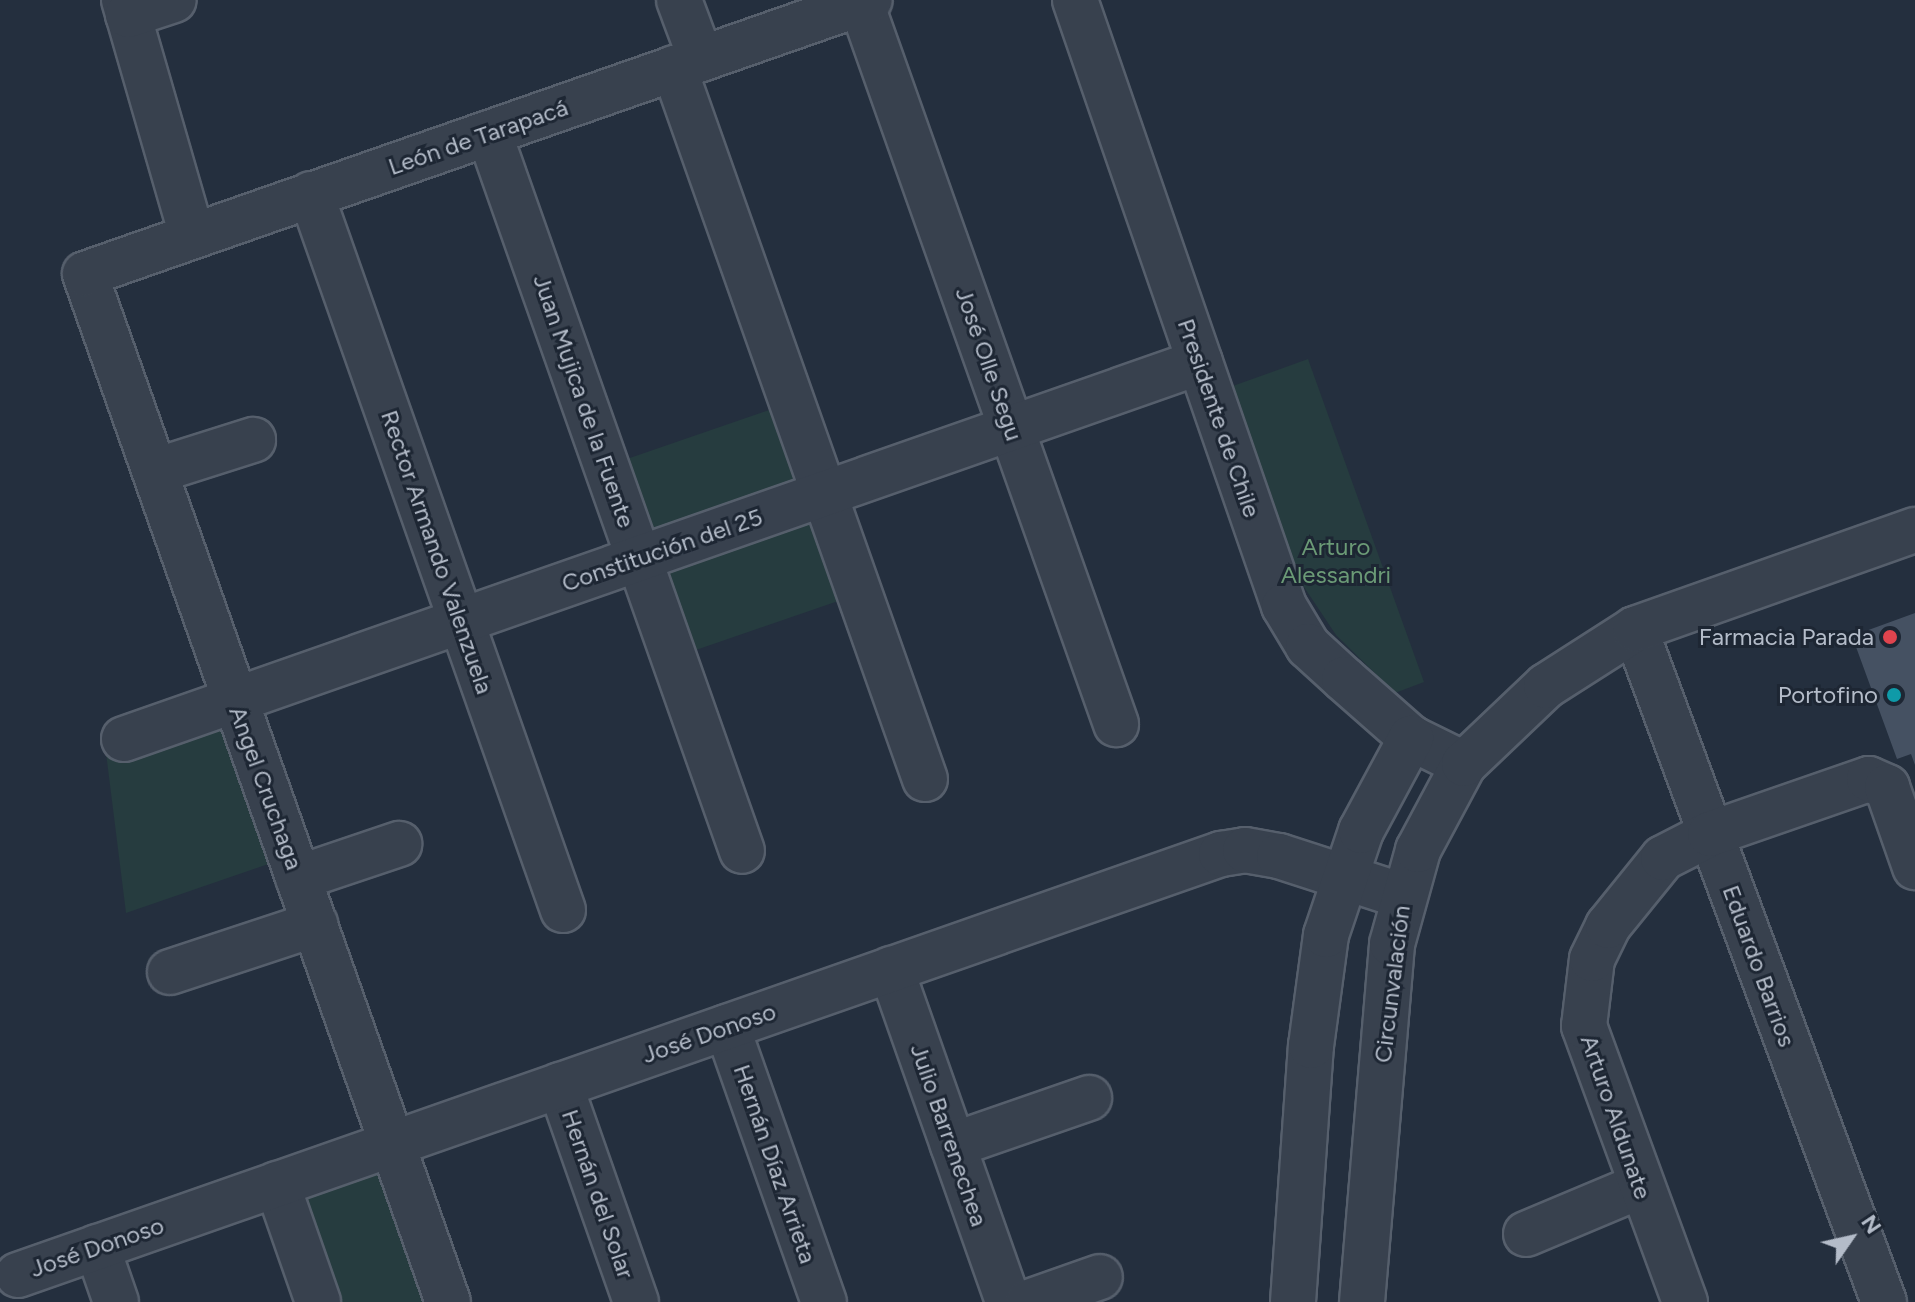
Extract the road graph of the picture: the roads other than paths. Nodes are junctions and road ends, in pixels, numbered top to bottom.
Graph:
1 (174, 0) edge
2 (679, 0) edge
3 (1075, 0) edge
4 (866, 2) edge
5 (126, 8) edge
6 (688, 64) junction
7 (489, 133) junction
8 (311, 194) junction
9 (192, 236) junction
10 (85, 274) joint
11 (1200, 362) junction
12 (1011, 428) junction
13 (253, 440) dead end
14 (155, 471) junction
15 (824, 493) junction
16 (1915, 530) edge
17 (639, 558) junction
18 (462, 621) junction
19 (1635, 629) junction
20 (235, 700) junction
21 (1116, 724) dead end
22 (1411, 738) junction
23 (124, 739) dead end
24 (1464, 764) junction
25 (925, 779) dead end
26 (1710, 834) junction
27 (399, 844) dead end
28 (742, 851) dead end
29 (1915, 867) edge
30 (298, 878) junction
31 (1342, 880) junction
32 (1403, 896) junction
33 (563, 910) dead end
34 (315, 924) junction
35 (891, 969) junction
36 (170, 972) dead end
37 (727, 1027) junction
38 (560, 1085) junction
39 (1089, 1098) dead end
40 (392, 1144) junction
41 (953, 1145) junction
42 (277, 1184) junction
43 (1640, 1186) junction
44 (1526, 1234) dead end
45 (97, 1247) junction
46 (18, 1275) dead end
47 (1100, 1277) dead end
48 (116, 1302) edge
49 (318, 1302) edge
50 (448, 1302) edge
51 (636, 1302) edge
52 (824, 1302) edge
53 (1008, 1302) edge
54 (1029, 1302) edge
55 (1293, 1302) edge
56 (1362, 1302) edge
57 (1685, 1302) edge
58 (1884, 1302) edge

1 - 5 street
2 - 6 street
3 - 11 street, Presidente de Chile
4 - 6 street, León de Tarapacá
4 - 12 street, José Olle Segu
5 - 9 street
6 - 7 street, León de Tarapacá
6 - 15 street
7 - 8 street, León de Tarapacá
7 - 17 street, Juan Mujica de la Fuente
8 - 9 street, León de Tarapacá
8 - 18 street, Rector Armando Valenzuela
9 - 10 street, León de Tarapacá
10 - 14 street, Angel Cruchaga
11 - 12 street, Constitución del 25
11 - 22 street, Presidente de Chile
12 - 15 street, Constitución del 25
12 - 21 street, José Olle Segu
13 - 14 street
14 - 20 street, Angel Cruchaga
15 - 17 street, Constitución del 25
15 - 25 street
16 - 19 street, Circunvalación
17 - 18 street, Constitución del 25
17 - 28 street, Juan Mujica de la Fuente
18 - 20 street, Constitución del 25
18 - 33 street, Rector Armando Valenzuela
19 - 24 street, Circunvalación
19 - 26 street, Eduardo Barrios
20 - 23 street, Constitución del 25
20 - 30 street, Angel Cruchaga
22 - 24 street, Presidente de Chile
22 - 31 street
24 - 32 street, Circunvalación
26 - 29 street, Arturo Aldunate
26 - 43 street, Arturo Aldunate
26 - 58 street, Eduardo Barrios
27 - 30 street
30 - 34 street, Angel Cruchaga
31 - 32 street, José Donoso
31 - 35 street, José Donoso
31 - 55 street
32 - 56 street, Circunvalación
34 - 36 street
34 - 40 street, Angel Cruchaga
35 - 37 street, José Donoso
35 - 41 street, Julio Barrenechea
37 - 38 street, José Donoso
37 - 52 street, Hernán Díaz Arrieta
38 - 40 street, José Donoso
38 - 51 street, Hernán del Solar
39 - 41 street
40 - 42 street, José Donoso
40 - 50 street, Angel Cruchaga
41 - 53 street, Julio Barrenechea
42 - 45 street, José Donoso
42 - 49 street
43 - 44 street
43 - 57 street, Arturo Aldunate
45 - 46 street, José Donoso
45 - 48 street
47 - 54 street

